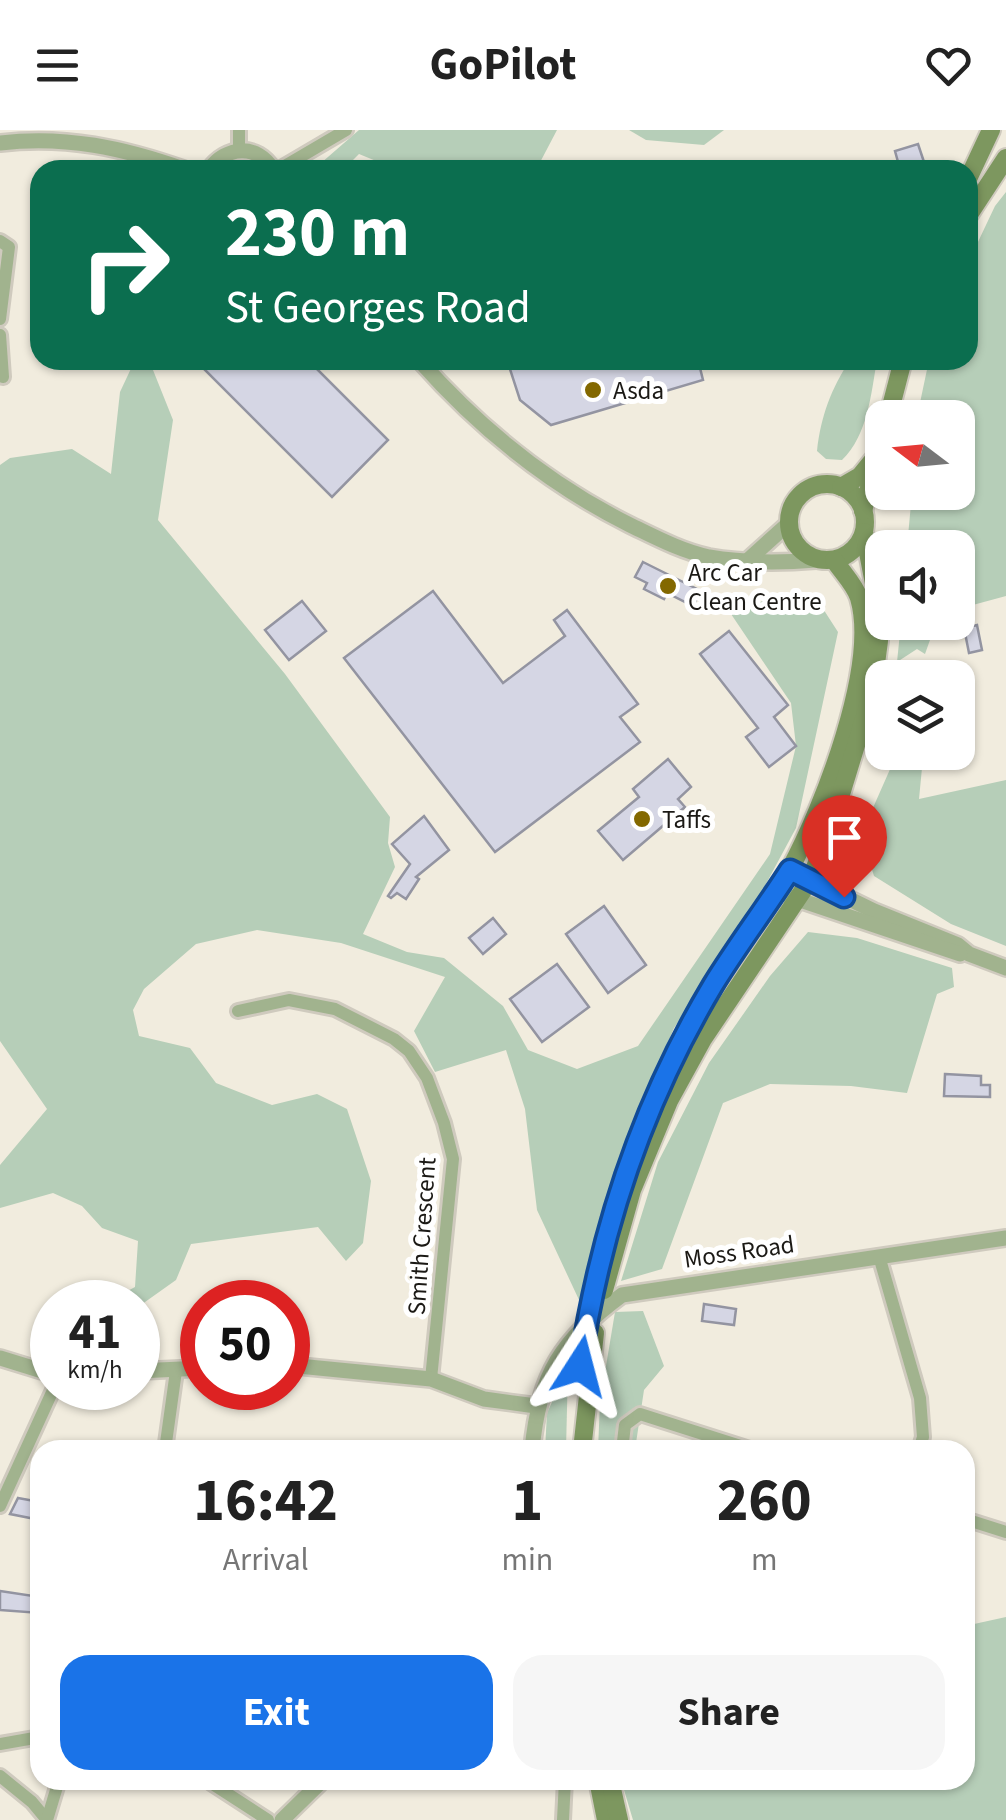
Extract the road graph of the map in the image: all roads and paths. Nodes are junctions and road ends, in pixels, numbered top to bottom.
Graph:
1 (239, 130) edge
2 (346, 130) edge
3 (992, 130) edge
4 (0, 143) edge
5 (240, 150) junction
6 (1006, 158) edge
7 (155, 160) edge
8 (216, 160) edge
9 (265, 160) edge
10 (294, 160) edge
11 (977, 160) edge
12 (978, 201) edge
13 (0, 242) edge
14 (0, 319) edge
15 (0, 335) edge
16 (428, 370) edge
17 (900, 370) edge
18 (3, 377) dead end
19 (893, 400) edge
20 (865, 468) edge
21 (841, 487) junction
22 (865, 503) edge
23 (863, 511) junction
24 (788, 524) junction
25 (864, 532) junction
26 (825, 560) junction
27 (747, 561) junction
28 (790, 870) junction
29 (810, 880) junction
30 (777, 890) junction
31 (798, 900) junction
32 (969, 954) junction
33 (1006, 968) edge
34 (238, 1011) dead end
35 (1006, 1238) edge
36 (878, 1256) junction
37 (598, 1293) junction
38 (589, 1338) junction
39 (0, 1358) edge
40 (30, 1367) edge
41 (310, 1367) edge
42 (160, 1371) edge
43 (176, 1371) junction
44 (180, 1371) edge
45 (431, 1378) junction
46 (536, 1406) junction
47 (44, 1410) edge
48 (30, 1440) edge
49 (30, 1440) edge
50 (166, 1440) edge
51 (533, 1440) edge
52 (574, 1440) edge
53 (583, 1440) edge
54 (623, 1440) edge
55 (722, 1440) edge
56 (922, 1440) edge
57 (0, 1506) edge
58 (975, 1522) edge
59 (1006, 1532) edge
60 (30, 1739) edge
61 (0, 1744) edge
62 (0, 1776) edge
63 (56, 1790) edge
64 (222, 1790) edge
65 (313, 1790) edge
66 (564, 1790) edge
67 (600, 1790) edge
68 (612, 1790) edge
69 (47, 1820) edge
70 (268, 1820) edge
71 (282, 1820) edge
72 (563, 1820) edge
73 (606, 1820) edge
74 (619, 1820) edge

1 - 5 street
2 - 10 street
3 - 11 main road
4 - 7 street
5 - 8 street
5 - 9 street
6 - 12 main road
13 - 14 street
15 - 18 street
16 - 27 street
17 - 19 main road
20 - 21 main road
21 - 23 main road
21 - 24 main road
22 - 23 main road
23 - 25 main road
24 - 26 main road
24 - 27 street
25 - 26 main road
25 - 29 main road
26 - 27 street
26 - 28 main road
28 - 29 street
28 - 30 main road
29 - 31 main road
29 - 32 street
30 - 31 street
30 - 37 main road
31 - 32 street
31 - 37 main road
32 - 33 street
34 - 45 street, Smith Crescent
35 - 36 street, Moss Road
36 - 46 street, Moss Road
36 - 56 street
37 - 38 main road, bridge
38 - 52 main road
38 - 53 main road
39 - 40 street
41 - 45 street
42 - 43 street
43 - 44 street
43 - 50 street
45 - 46 street
46 - 51 street, Moss Road
47 - 49 street
48 - 57 street
54 - 55 street
58 - 59 street
60 - 61 street
62 - 69 street
63 - 69 street
64 - 70 street
65 - 71 street
66 - 72 street
67 - 73 main road
68 - 74 main road

